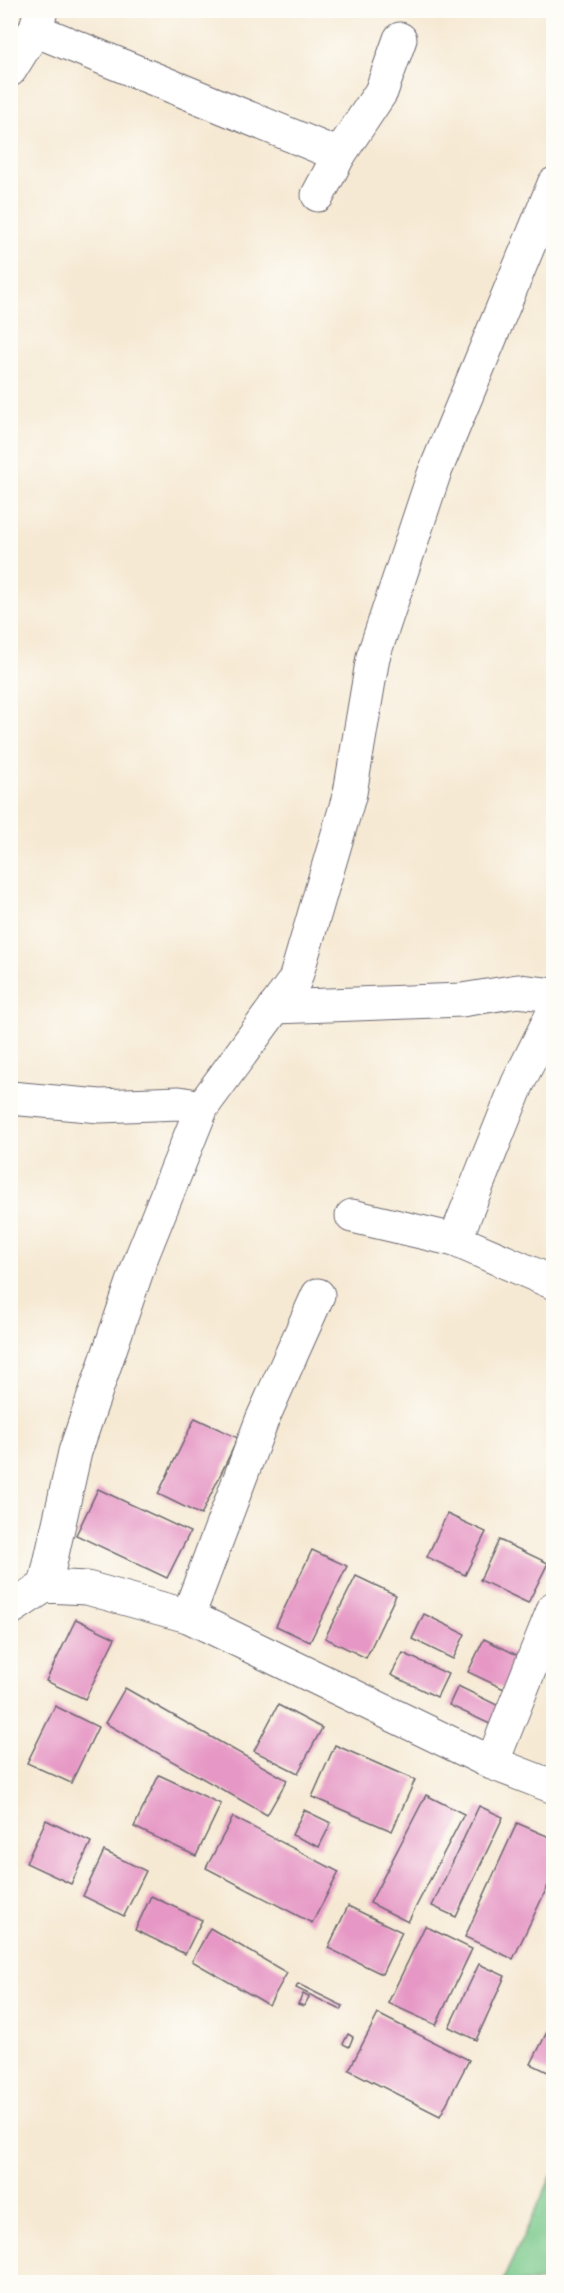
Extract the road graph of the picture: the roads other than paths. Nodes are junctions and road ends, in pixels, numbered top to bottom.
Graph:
1 (38, 20) edge
2 (400, 39) dead end
3 (10, 70) edge
4 (339, 155) junction
5 (554, 184) edge
6 (318, 195) dead end
7 (554, 995) edge
8 (275, 1007) junction
9 (554, 1011) edge
10 (10, 1098) edge
11 (202, 1107) junction
12 (352, 1216) dead end
13 (455, 1240) junction
14 (554, 1282) edge
15 (318, 1295) dead end
16 (45, 1586) junction
17 (554, 1608) edge
18 (10, 1609) edge
19 (188, 1616) junction
20 (492, 1763) junction
21 (554, 1787) edge

1 - 3 street
1 - 4 street
2 - 4 street
4 - 6 street
5 - 8 street
7 - 8 street
8 - 11 street
9 - 13 street
10 - 11 street
11 - 16 street
12 - 13 street
13 - 14 street
15 - 19 street
16 - 18 street
16 - 19 street
17 - 20 street
19 - 20 street
20 - 21 street

